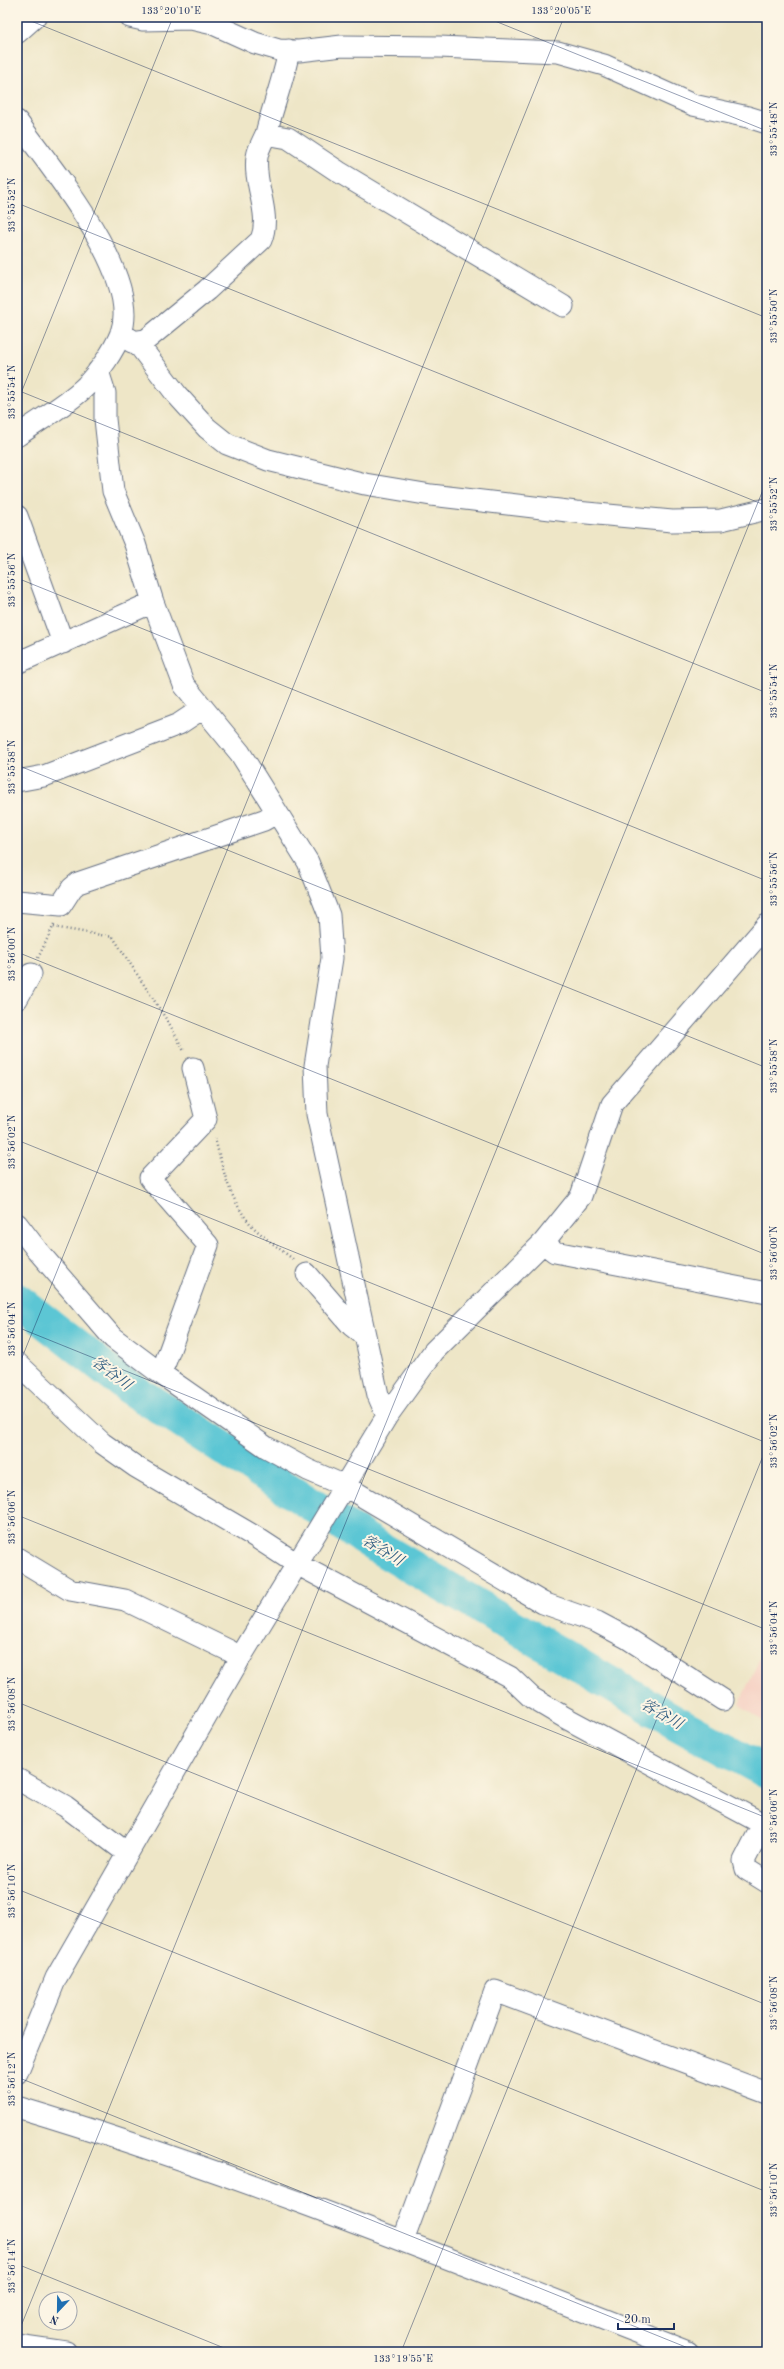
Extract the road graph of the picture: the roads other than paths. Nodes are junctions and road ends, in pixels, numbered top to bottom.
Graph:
1 (35, 17) edge
2 (130, 17) edge
3 (17, 33) edge
4 (289, 50) junction
5 (17, 121) edge
6 (767, 123) edge
7 (266, 134) junction
8 (563, 306) dead end
9 (127, 337) junction
10 (98, 371) junction
11 (17, 436) edge
12 (767, 510) edge
13 (17, 516) edge
14 (153, 602) junction
15 (63, 643) junction
16 (17, 663) edge
17 (203, 708) junction
18 (17, 781) edge
19 (276, 813) junction
20 (17, 901) edge
21 (767, 925) edge
22 (31, 974) road end
23 (17, 999) edge
24 (193, 1068) road end
25 (17, 1224) edge
26 (543, 1243) junction
27 (307, 1274) road end
28 (767, 1293) edge
29 (365, 1336) junction
30 (17, 1363) edge
31 (157, 1371) junction
32 (388, 1416) junction
33 (343, 1490) junction
34 (17, 1558) edge
35 (299, 1561) junction
36 (240, 1658) junction
37 (723, 1700) dead end
38 (17, 1779) edge
39 (765, 1825) edge
40 (127, 1853) junction
41 (767, 1882) edge
42 (17, 2073) edge
43 (767, 2093) edge
44 (17, 2107) edge
45 (403, 2241) junction
46 (17, 2345) edge
47 (66, 2352) edge
48 (688, 2352) edge

1 - 3 street
2 - 4 street
4 - 6 street
4 - 7 street
5 - 9 street
7 - 8 street
7 - 9 street
9 - 10 street
9 - 12 street
10 - 11 street
10 - 14 street
13 - 15 street
14 - 15 street
14 - 17 street
15 - 16 street
17 - 18 street
17 - 19 street
19 - 20 street
19 - 29 street
21 - 26 street
22 - 23 street
24 - 31 street
25 - 31 street
26 - 28 street
26 - 32 street
27 - 29 street
29 - 32 street
30 - 35 street
31 - 33 street
32 - 33 street
33 - 35 street
33 - 37 street
34 - 36 street
35 - 36 street
35 - 39 street
36 - 40 street
38 - 40 street
39 - 41 street
40 - 42 street
43 - 45 street
44 - 45 street
45 - 48 street
46 - 47 street

